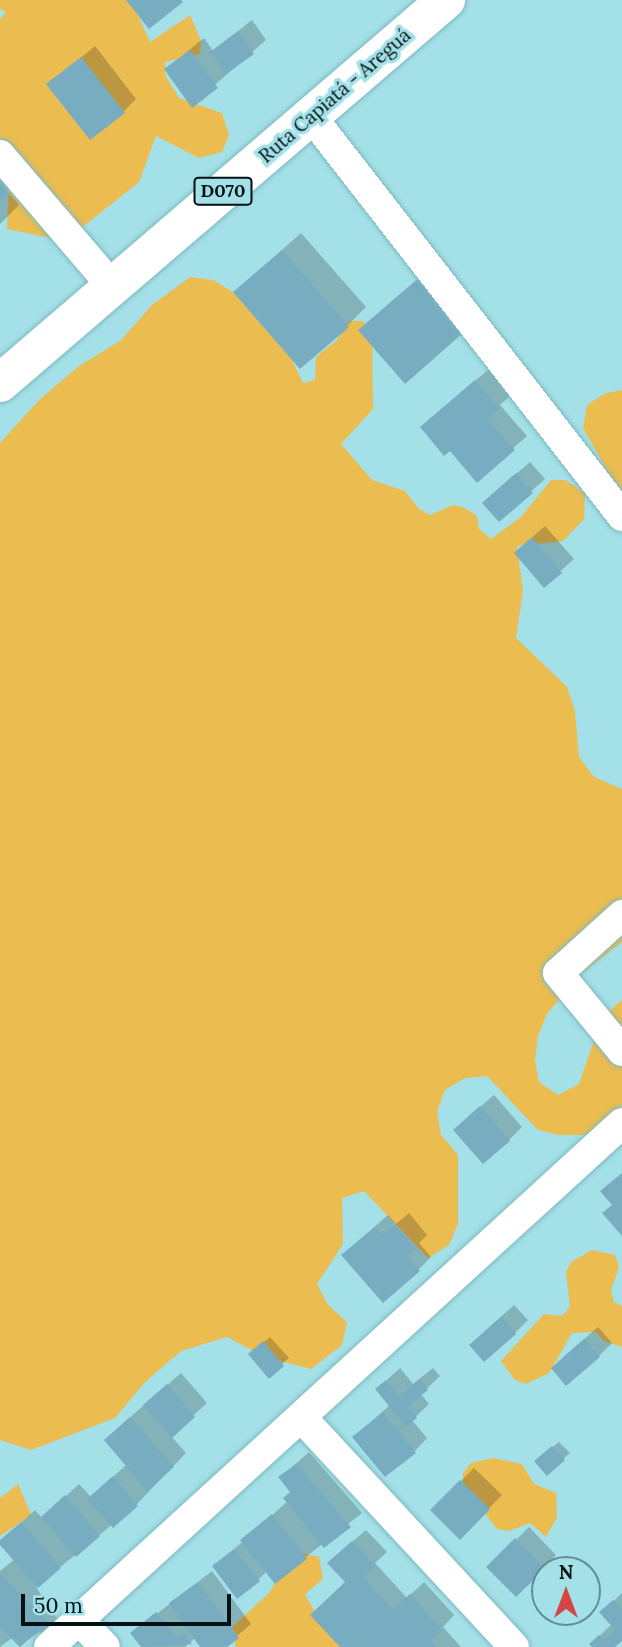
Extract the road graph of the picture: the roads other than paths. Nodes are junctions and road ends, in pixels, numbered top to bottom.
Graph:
1 (446, 0) edge
2 (311, 116) junction
3 (0, 155) edge
4 (112, 286) junction
5 (0, 383) edge
6 (622, 516) edge
7 (622, 915) edge
8 (622, 1051) edge
9 (622, 1123) edge
10 (302, 1418) junction
11 (79, 1620) junction
12 (50, 1647) edge
13 (106, 1647) edge
14 (514, 1647) edge

1 - 2 main road, Ruta Capiatá - Areguá / D070
2 - 4 main road, Ruta Capiatá - Areguá / D070
2 - 6 street
3 - 4 street
4 - 5 main road, Ruta Capiatá - Areguá / D070
7 - 8 street
9 - 10 street
10 - 11 street
10 - 14 street
11 - 12 street
11 - 13 street

